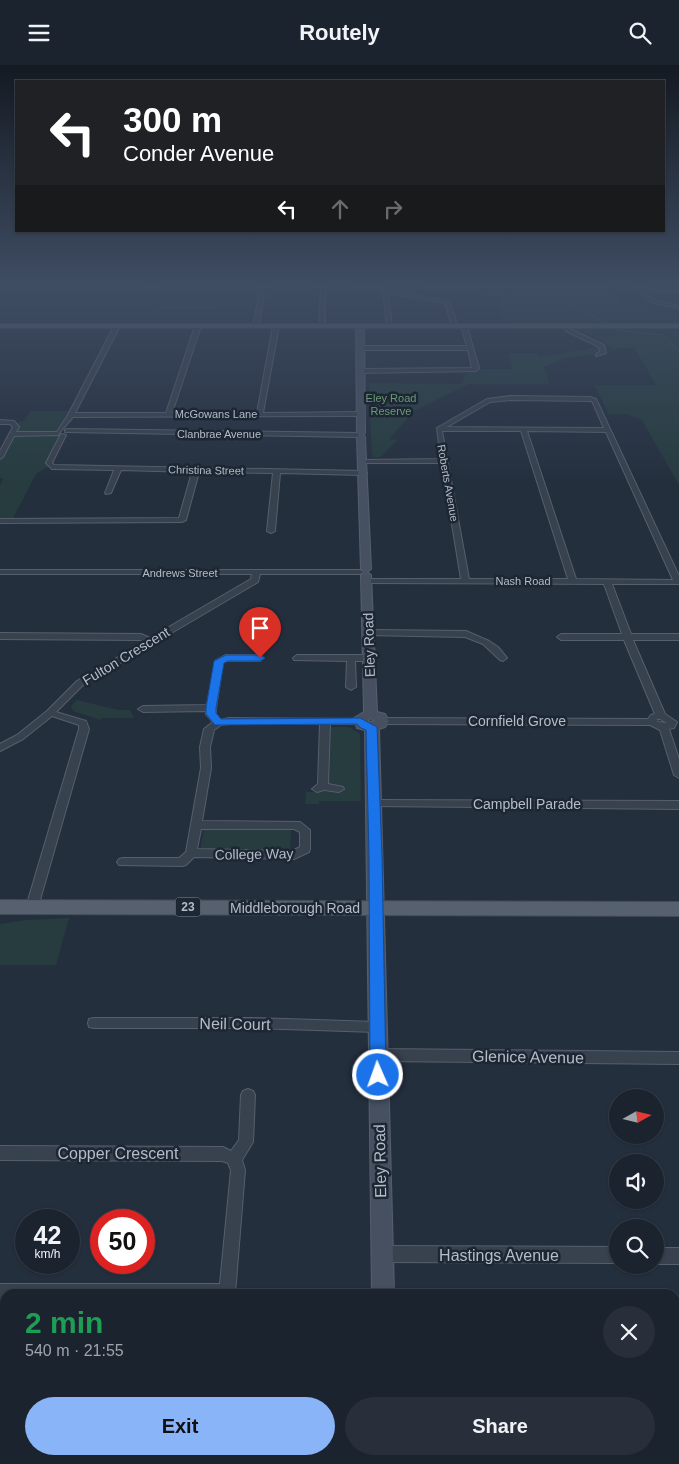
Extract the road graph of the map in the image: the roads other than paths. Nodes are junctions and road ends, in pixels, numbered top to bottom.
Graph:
1 (104, 350) edge
2 (190, 350) edge
3 (272, 350) edge
4 (360, 350) edge
5 (471, 350) edge
6 (603, 350) edge
7 (598, 355) dead end
8 (361, 371) junction
9 (260, 414) junction
10 (362, 414) junction
11 (71, 415) junction
12 (168, 415) junction
13 (0, 422) edge
14 (439, 429) junction
15 (523, 429) junction
16 (608, 430) junction
17 (14, 432) junction
18 (62, 432) junction
19 (360, 435) junction
20 (0, 442) edge
21 (8, 442) junction
22 (0, 457) edge
23 (363, 461) junction
24 (444, 461) junction
25 (118, 469) junction
26 (196, 470) junction
27 (277, 472) junction
28 (364, 473) junction
29 (108, 493) dead end
30 (0, 521) edge
31 (271, 531) dead end
32 (0, 572) edge
33 (256, 573) junction
34 (365, 574) junction
35 (465, 580) junction
36 (574, 581) junction
37 (607, 581) junction
38 (679, 582) edge
39 (369, 633) junction
40 (0, 636) edge
41 (561, 637) dead end
42 (627, 637) junction
43 (679, 637) edge
44 (150, 641) junction
45 (260, 658) dead end
46 (370, 658) junction
47 (503, 658) dead end
48 (297, 659) dead end
49 (351, 659) junction
50 (351, 687) dead end
51 (211, 708) junction
52 (143, 709) dead end
53 (50, 713) junction
54 (656, 719) junction
55 (325, 721) junction
56 (371, 721) junction
57 (218, 723) junction
58 (672, 724) edge
59 (0, 748) edge
60 (679, 775) edge
61 (339, 789) dead end
62 (374, 804) junction
63 (679, 805) edge
64 (196, 825) junction
65 (191, 853) junction
66 (123, 862) dead end
67 (3, 907) edge
68 (32, 907) junction
69 (376, 908) junction
70 (679, 909) edge
71 (94, 1023) dead end
72 (376, 1027) junction
73 (377, 1055) junction
74 (679, 1059) edge
75 (248, 1095) dead end
76 (0, 1153) edge
77 (234, 1159) junction
78 (382, 1254) junction
79 (609, 1255) edge
80 (664, 1256) edge
81 (679, 1256) edge
82 (227, 1289) edge
83 (383, 1289) edge

1 - 11 street
2 - 12 street
3 - 9 street
4 - 8 main road, Eley Road
5 - 8 street
6 - 7 street
8 - 10 main road, Eley Road
9 - 10 street, McGowans Lane
9 - 12 street, McGowans Lane
10 - 19 main road, Eley Road
11 - 12 street, McGowans Lane
11 - 18 street
13 - 17 street
14 - 15 street
14 - 16 street, Roberts Avenue
14 - 24 street, Roberts Avenue
15 - 16 street
15 - 36 street
16 - 38 street
17 - 18 street, Clanbrae Avenue
17 - 21 street
18 - 19 street, Clanbrae Avenue
18 - 25 street, Christina Street
19 - 23 main road, Eley Road
20 - 21 street
21 - 22 street
23 - 24 street
23 - 28 main road, Eley Road
24 - 35 street, Roberts Avenue
25 - 26 street, Christina Street
25 - 29 street
26 - 27 street, Christina Street
26 - 30 street
27 - 28 street, Christina Street
27 - 31 street
28 - 34 main road, Eley Road
32 - 33 street, Andrews Street
33 - 34 street, Andrews Street
33 - 44 street, Fulton Crescent
34 - 35 street, Nash Road
34 - 39 main road, Eley Road
35 - 36 street, Nash Road
36 - 37 street, Nash Road
37 - 38 street, Nash Road
37 - 42 street
39 - 46 main road, Eley Road
39 - 47 street
40 - 44 street
41 - 42 street
42 - 43 street
42 - 54 street
44 - 53 street, Fulton Crescent
45 - 51 street
46 - 49 street
46 - 56 main road, Eley Road
48 - 49 street
49 - 50 street
51 - 52 street
51 - 57 street
53 - 59 street, Fulton Crescent
53 - 68 street
54 - 56 street, Cornfield Grove
54 - 58 street
55 - 56 street, Cornfield Grove
55 - 57 street, Cornfield Grove
55 - 61 street
56 - 62 main road, Eley Road
57 - 64 street
58 - 60 street
62 - 63 street, Campbell Parade
62 - 69 main road, Eley Road
64 - 65 street
64 - 65 street, College Way
65 - 66 street
67 - 68 main road, Middleborough Road / 23
68 - 69 main road, Middleborough Road / 23
69 - 70 main road, Middleborough Road / 23
69 - 72 main road, Eley Road
71 - 72 street, Neil Court
72 - 73 main road, Eley Road
73 - 74 street, Glenice Avenue
73 - 78 main road, Eley Road
75 - 77 street
76 - 77 street, Copper Crescent
77 - 82 street
78 - 79 street, Hastings Avenue
78 - 83 main road, Eley Road
80 - 81 street

